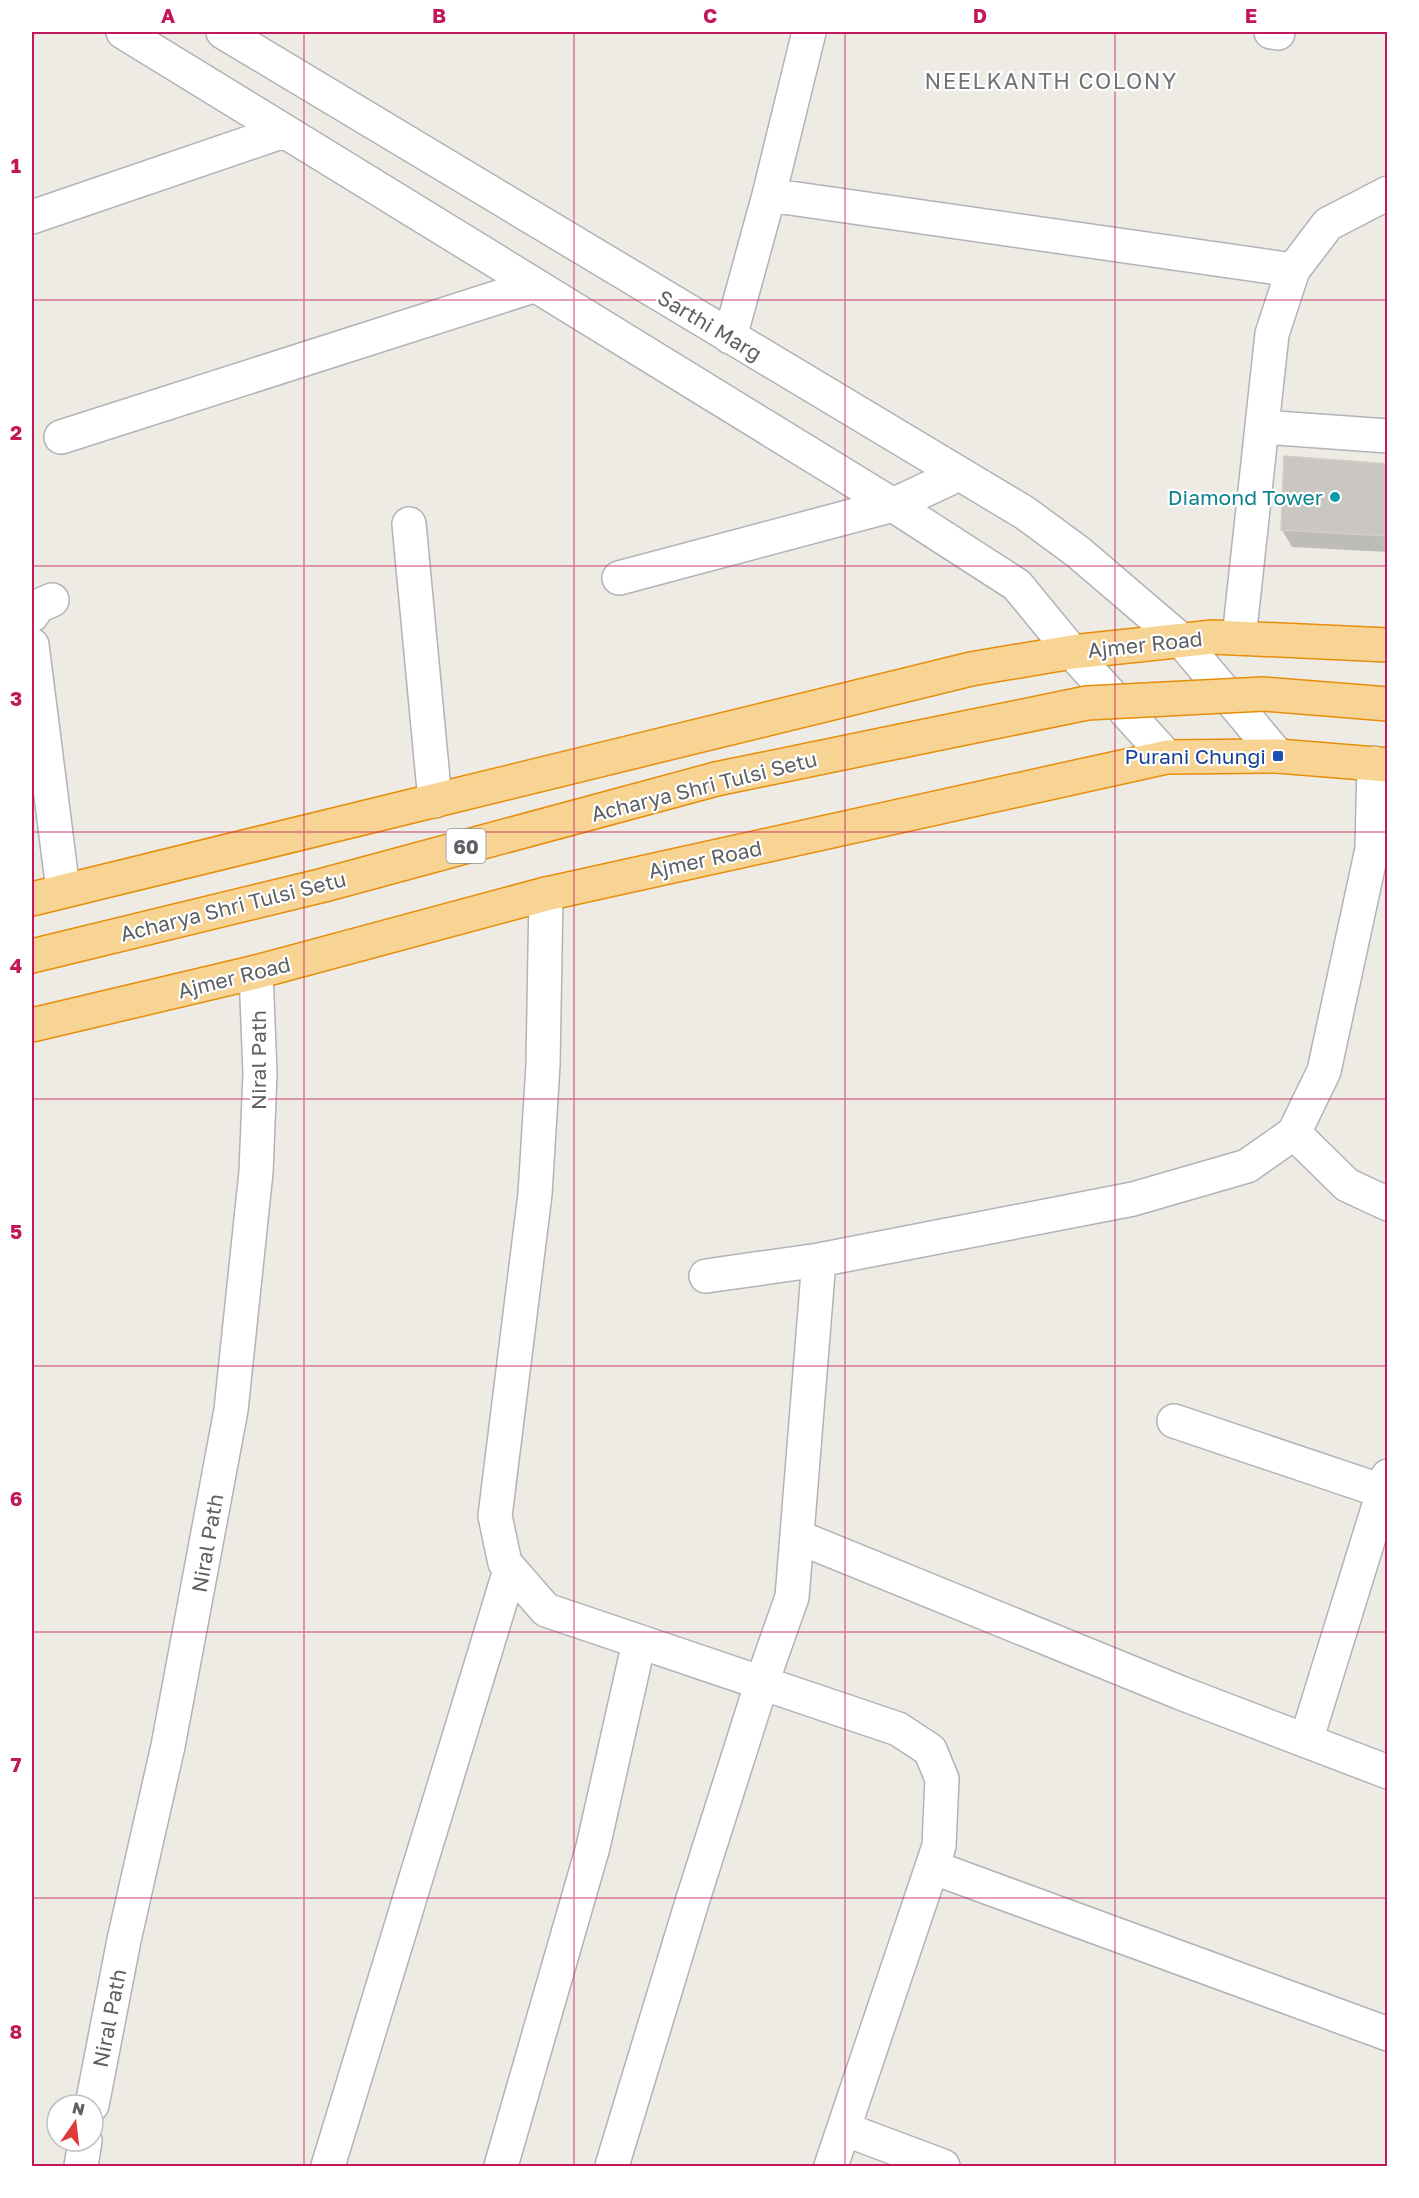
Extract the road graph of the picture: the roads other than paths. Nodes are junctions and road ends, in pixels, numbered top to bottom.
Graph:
1 (123, 32) edge
2 (227, 32) edge
3 (809, 32) edge
4 (284, 131) junction
5 (1388, 193) edge
6 (769, 195) junction
7 (32, 217) edge
8 (1293, 270) junction
9 (533, 286) junction
10 (730, 337) junction
11 (1263, 427) junction
12 (1388, 436) edge
13 (61, 437) dead end
14 (959, 474) junction
15 (893, 505) junction
16 (409, 524) dead end
17 (619, 578) dead end
18 (1239, 638) junction
19 (1181, 640) junction
20 (32, 645) edge
21 (1388, 645) edge
22 (1072, 652) junction
23 (1388, 704) edge
24 (1278, 756) junction
25 (1167, 758) junction
26 (1381, 764) edge
27 (435, 801) junction
28 (63, 890) junction
29 (546, 894) junction
30 (32, 899) edge
31 (32, 956) edge
32 (256, 972) junction
33 (32, 1026) edge
34 (1294, 1133) junction
35 (1388, 1204) edge
36 (819, 1260) junction
37 (705, 1276) dead end
38 (1173, 1421) dead end
39 (1385, 1483) edge
40 (798, 1537) junction
41 (510, 1570) junction
42 (639, 1642) junction
43 (762, 1682) junction
44 (1306, 1741) junction
45 (1388, 1772) edge
46 (932, 1867) junction
47 (1388, 2034) edge
48 (94, 2093) edge
49 (844, 2129) junction
50 (328, 2166) edge
51 (501, 2166) edge
52 (612, 2166) edge
53 (831, 2166) edge
54 (943, 2166) edge

1 - 4 street
2 - 10 street, Sarthi Marg
3 - 6 street
4 - 7 street
4 - 9 street
5 - 8 street
6 - 8 street
6 - 10 street
8 - 11 street
9 - 13 street
9 - 15 street
10 - 14 street, Sarthi Marg
11 - 12 street
11 - 18 street
14 - 15 street
14 - 19 street, Sarthi Marg
15 - 17 street
15 - 22 street
16 - 27 street
18 - 19 highway, Ajmer Road
18 - 21 highway, Ajmer Road
19 - 22 highway, Ajmer Road
19 - 24 street, Sarthi Marg
20 - 28 street
22 - 25 street
22 - 27 highway, Ajmer Road
23 - 31 highway, Acharya Shri Tulsi Setu / 60, bridge
24 - 25 highway, Ajmer Road
24 - 26 highway, Ajmer Road
25 - 29 highway, Ajmer Road
26 - 34 street
27 - 28 highway, Ajmer Road
28 - 30 highway, Ajmer Road
29 - 32 highway, Ajmer Road
29 - 41 street
32 - 33 highway, Ajmer Road
32 - 48 street, Niral Path
34 - 35 street
34 - 36 street
36 - 37 street
36 - 40 street
38 - 39 street
39 - 44 street
40 - 43 street
40 - 44 street
41 - 42 street
41 - 50 street
42 - 43 street
42 - 51 street
43 - 46 street
43 - 52 street
44 - 45 street
46 - 47 street
46 - 49 street
49 - 53 street
49 - 54 street

